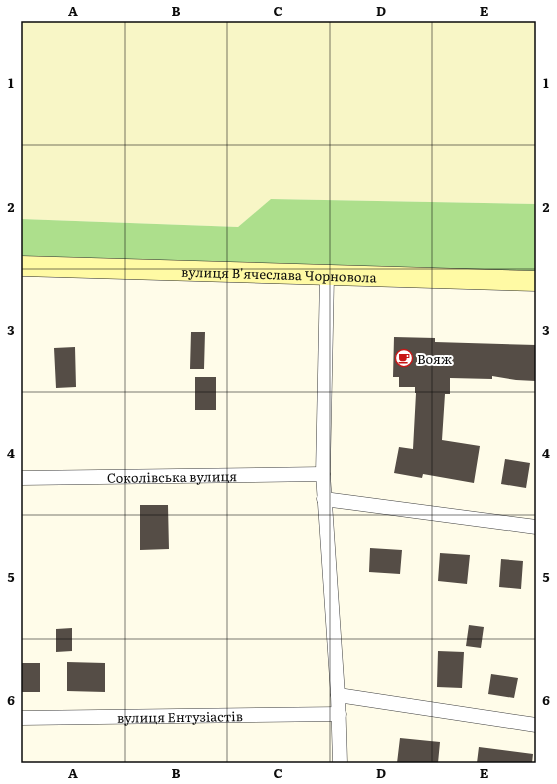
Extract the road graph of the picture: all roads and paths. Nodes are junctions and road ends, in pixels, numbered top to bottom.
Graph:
1 (21, 266) edge
2 (327, 276) junction
3 (536, 281) edge
4 (323, 474) junction
5 (21, 478) edge
6 (324, 499) junction
7 (536, 527) edge
8 (338, 695) junction
9 (339, 714) junction
10 (21, 718) edge
11 (536, 725) edge
12 (340, 763) edge

1 - 2 street, вулиця В'ячеслава Чорновола
2 - 3 street, вулиця В'ячеслава Чорновола
2 - 4 street
4 - 5 street, Соколівська вулиця
4 - 6 street
6 - 7 street
6 - 8 street
8 - 9 street
8 - 11 street
9 - 10 street, вулиця Ентузіастів
9 - 12 street

